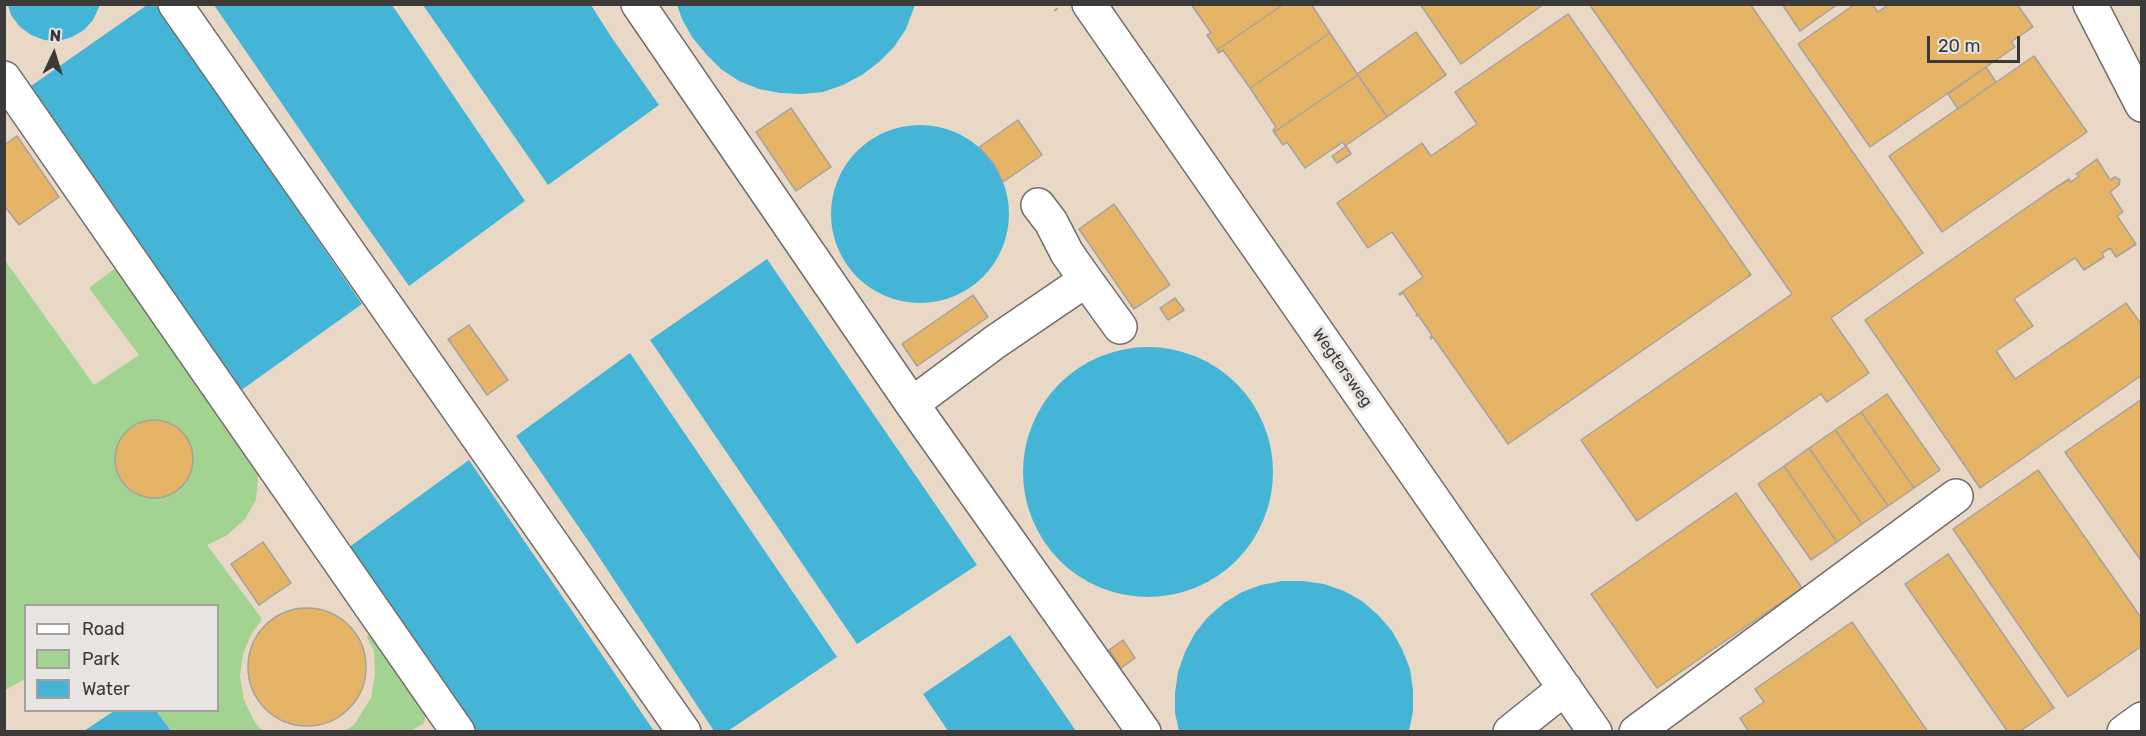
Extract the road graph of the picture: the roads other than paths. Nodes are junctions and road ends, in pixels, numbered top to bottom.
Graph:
1 (175, 4) edge
2 (638, 4) edge
3 (1089, 4) edge
4 (2090, 4) edge
5 (4, 78) edge
6 (2142, 105) edge
7 (1038, 205) dead end
8 (1086, 280) junction
9 (1120, 327) dead end
10 (912, 404) junction
11 (1956, 496) dead end
12 (1565, 688) junction
13 (2142, 719) edge
14 (458, 732) edge
15 (684, 732) edge
16 (1144, 732) edge
17 (1510, 732) edge
18 (1596, 732) edge
19 (1636, 732) edge
20 (2124, 732) edge

1 - 15 street
2 - 10 street
3 - 12 street, Wegtersweg
4 - 6 street
5 - 14 street
7 - 8 street
8 - 9 street
8 - 10 street
10 - 16 street
11 - 19 street
12 - 17 street
12 - 18 street, Wegtersweg
13 - 20 street

